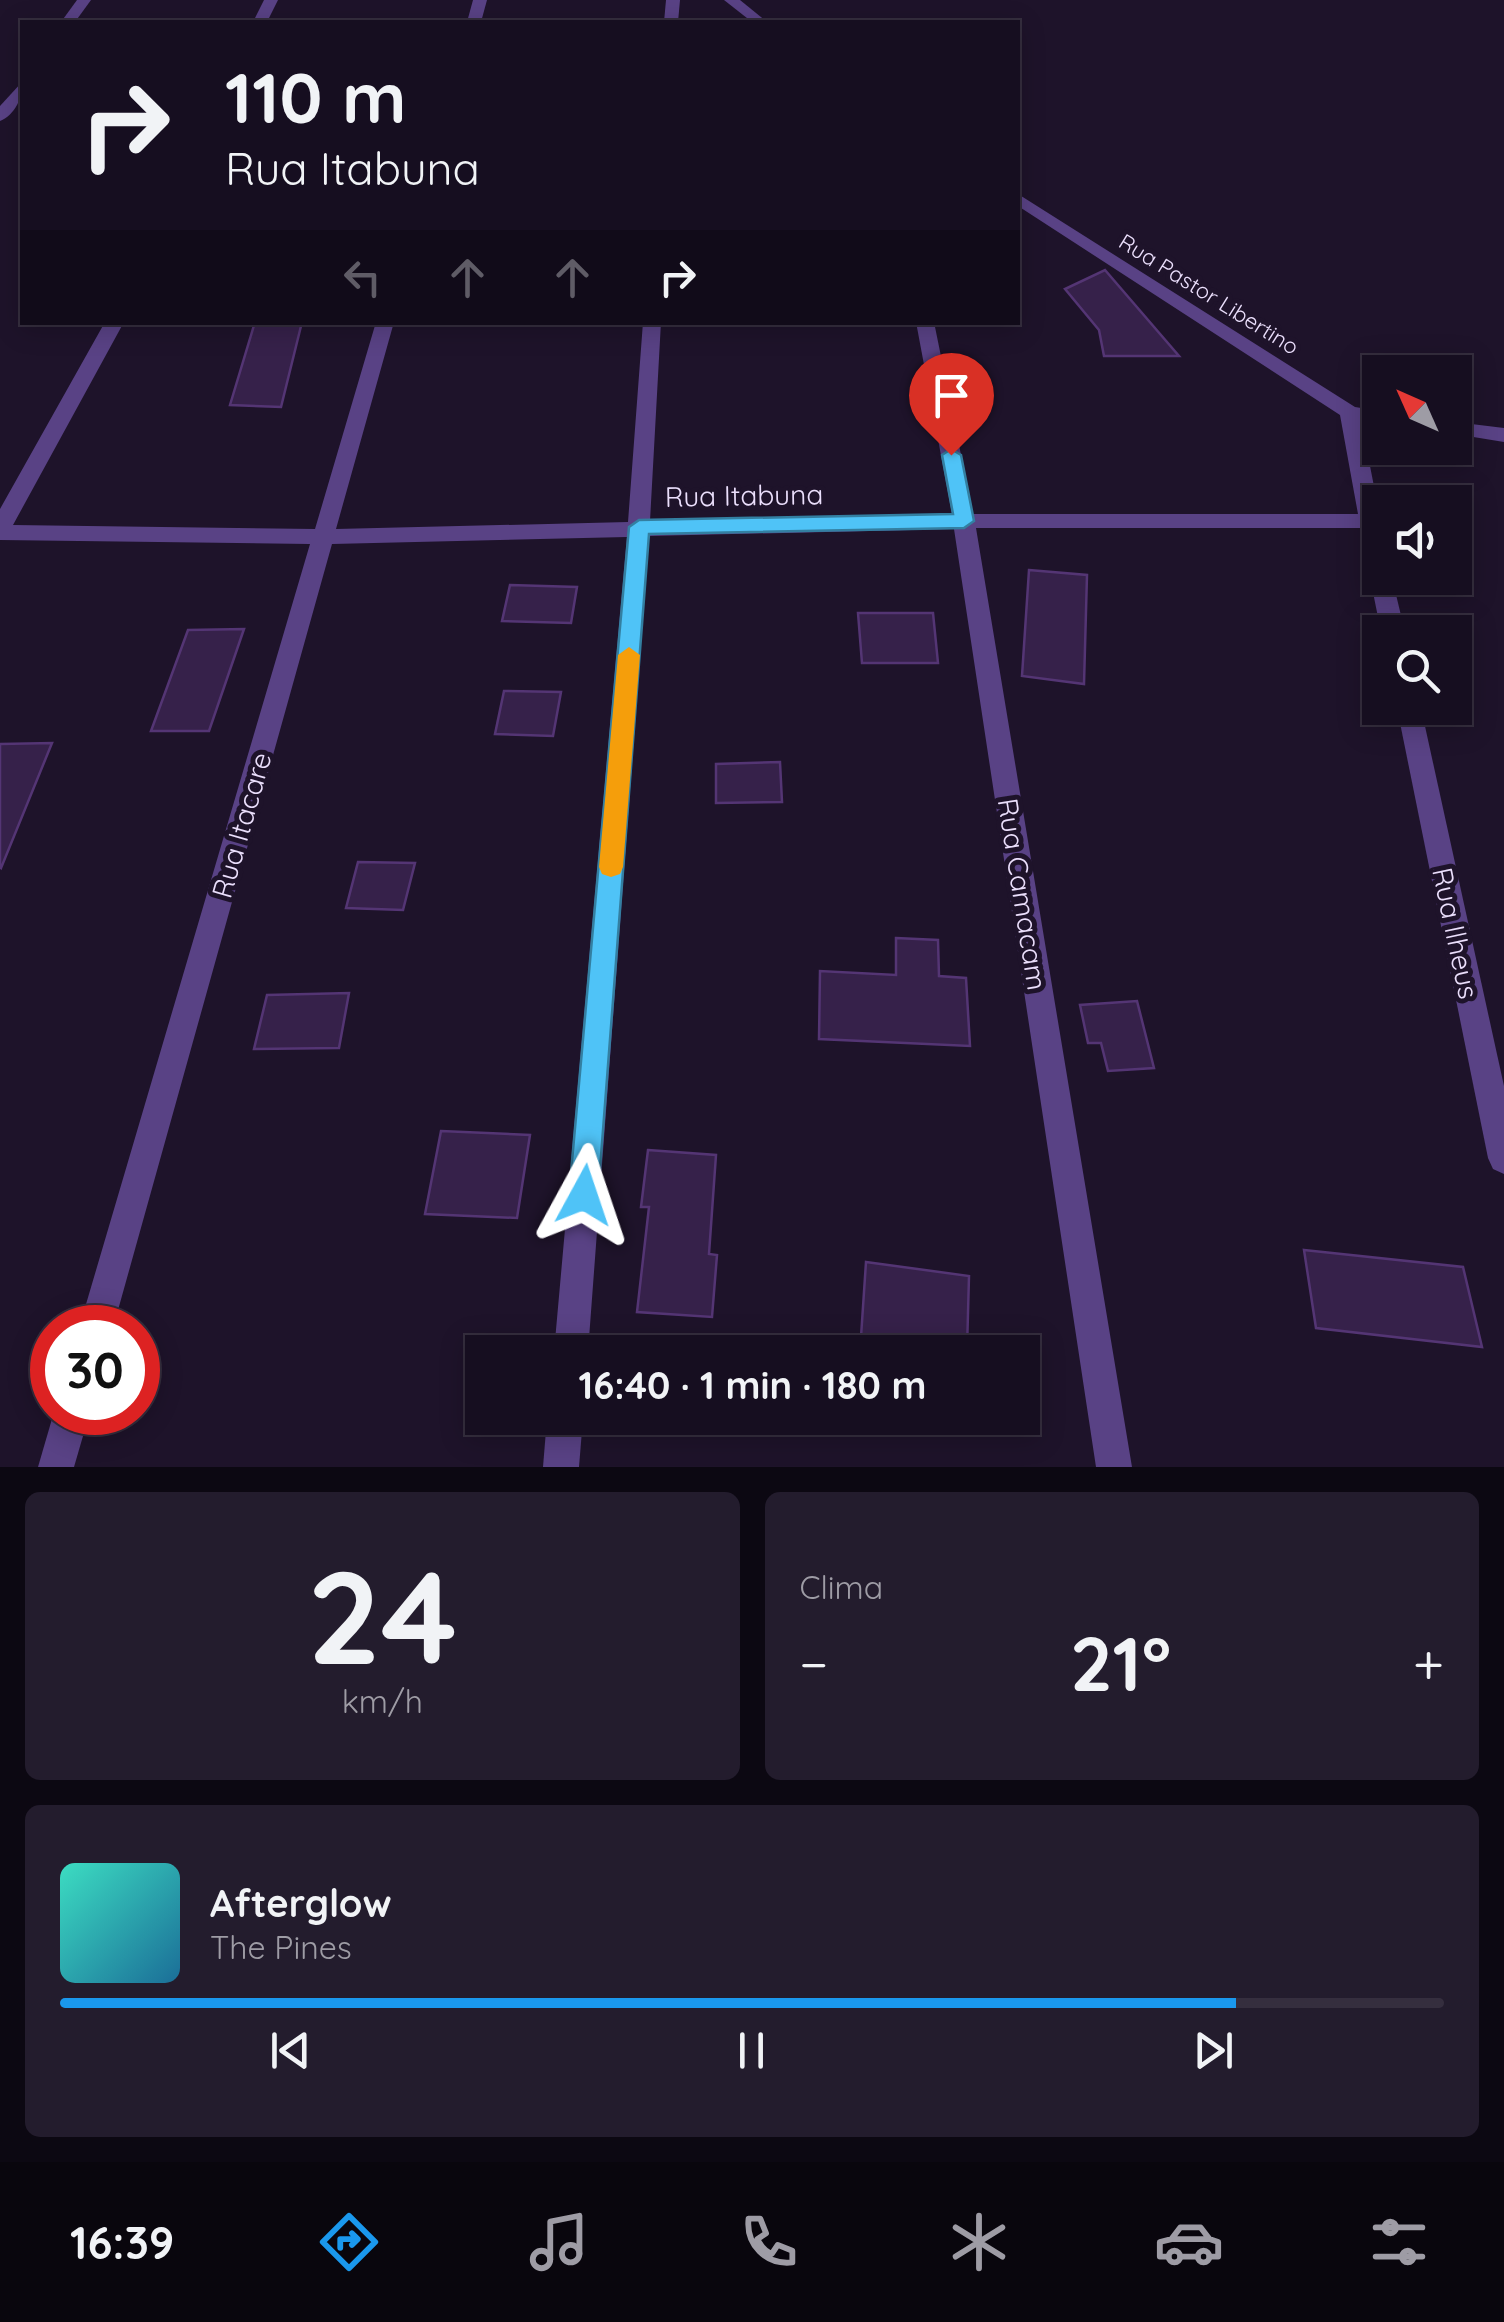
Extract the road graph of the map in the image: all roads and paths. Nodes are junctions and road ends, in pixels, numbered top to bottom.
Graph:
1 (731, 0) edge
2 (757, 20) edge
3 (20, 92) edge
4 (0, 116) edge
5 (1020, 200) edge
6 (113, 325) edge
7 (384, 325) edge
8 (652, 325) edge
9 (926, 325) edge
10 (1349, 412) junction
11 (1362, 414) edge
12 (1472, 430) edge
13 (1504, 435) edge
14 (1362, 485) edge
15 (964, 521) junction
16 (1362, 521) edge
17 (639, 527) junction
18 (0, 530) edge
19 (324, 537) junction
20 (1412, 725) edge
21 (1504, 1158) edge
22 (103, 1305) edge
23 (572, 1335) edge
24 (65, 1435) edge
25 (564, 1435) edge
26 (56, 1467) edge
27 (561, 1467) edge
28 (1114, 1467) edge

1 - 2 street
3 - 4 street
5 - 10 street, Rua Pastor Libertino
6 - 18 street
7 - 19 street, Rua Itacare
8 - 17 street
9 - 15 street, Rua Camacam
10 - 11 street, Rua Pastor Libertino
10 - 14 street
12 - 13 street
15 - 16 street, Rua Itabuna
15 - 17 street, Rua Itabuna
15 - 28 street, Rua Camacam
17 - 19 street, Rua Itabuna
17 - 23 street
18 - 19 street, Rua Itabuna
19 - 22 street, Rua Itacare
20 - 21 street, Rua Ilheus
24 - 26 street
25 - 27 street

